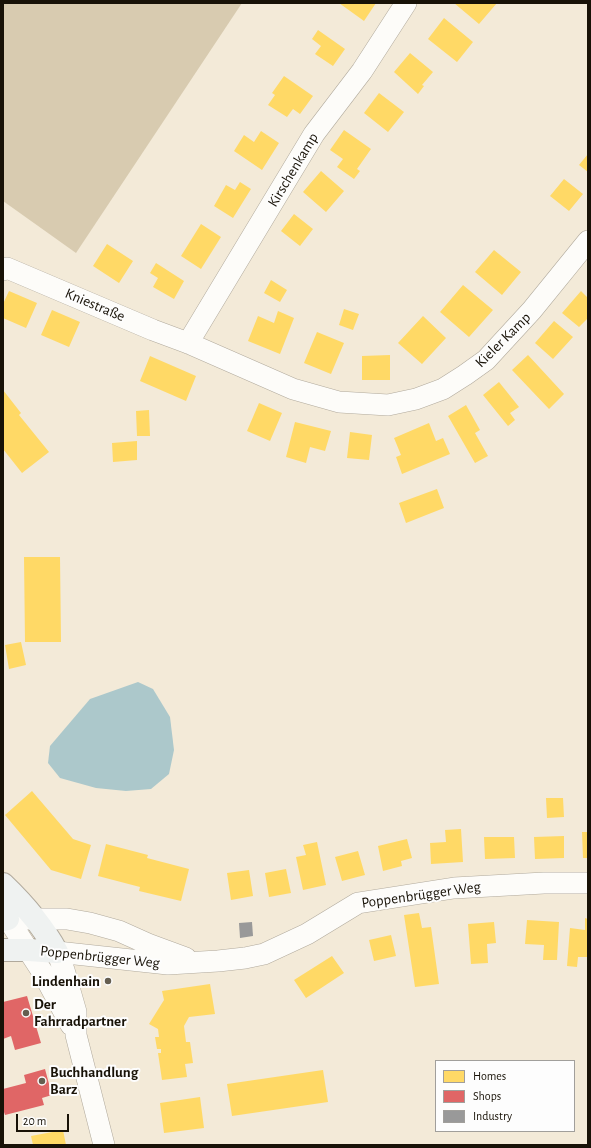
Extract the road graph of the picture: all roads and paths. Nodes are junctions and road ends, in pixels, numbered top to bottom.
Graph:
1 (406, 3) edge
2 (588, 241) edge
3 (3, 270) edge
4 (188, 343) junction
5 (588, 883) edge
6 (3, 884) edge
7 (5, 916) edge
8 (35, 918) junction
9 (3, 950) edge
10 (29, 950) junction
11 (57, 952) junction
12 (196, 962) junction
13 (76, 1035) junction
14 (104, 1145) edge

1 - 4 street, Kirschenkamp
2 - 4 street, Kieler Kamp
3 - 4 street, Kniestraße
5 - 12 street, Poppenbrügger Weg
6 - 8 street
7 - 8 street, Poppenbrügger Weg
7 - 10 street
8 - 11 street
8 - 12 street, Poppenbrügger Weg
9 - 10 street, Poppenbrügger Weg
10 - 11 street, Poppenbrügger Weg
10 - 13 street
11 - 12 street, Poppenbrügger Weg
11 - 13 street
13 - 14 street

